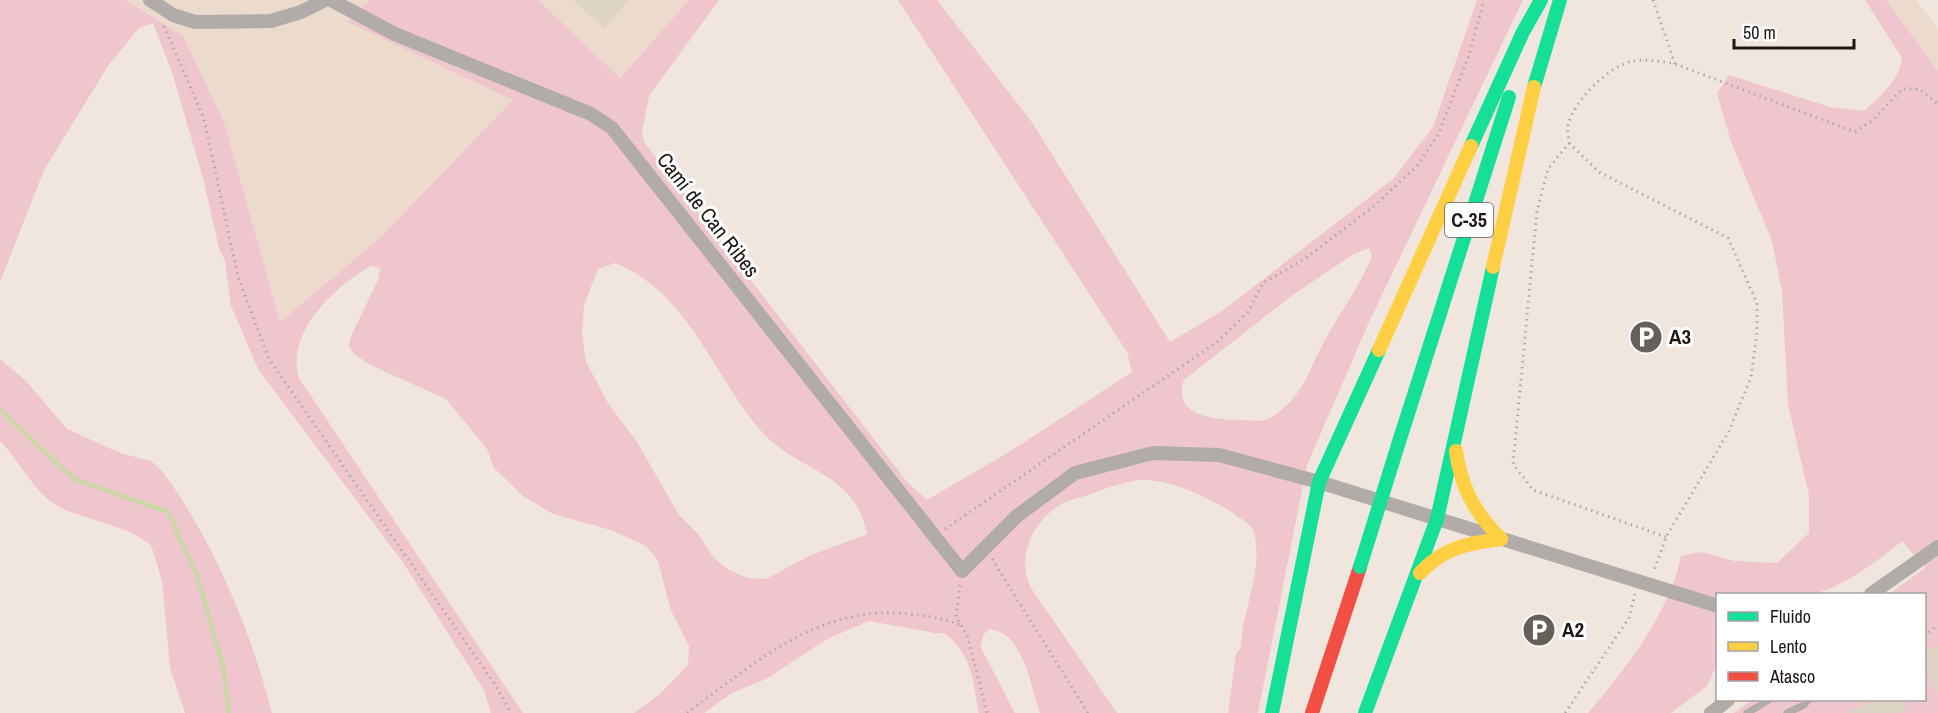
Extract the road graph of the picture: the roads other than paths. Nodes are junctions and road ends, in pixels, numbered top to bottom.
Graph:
1 (325, 0) edge
2 (331, 0) edge
3 (1541, 0) edge
4 (1551, 0) edge
5 (1560, 0) edge
6 (152, 1) edge
7 (1455, 437) junction
8 (1319, 482) junction
9 (1437, 519) junction
10 (1501, 539) junction
11 (1938, 547) edge
12 (1414, 580) junction
13 (1872, 593) edge
14 (1716, 605) edge
15 (1726, 701) edge
16 (1766, 701) edge
17 (1807, 701) edge
18 (1272, 713) edge
19 (1312, 713) edge
20 (1365, 713) edge
21 (1711, 713) edge
22 (1747, 713) edge
23 (1787, 713) edge

1 - 6 street
2 - 8 street, Camí de Can Ribes
3 - 8 highway
4 - 19 highway, C-35, bridge
5 - 7 highway
7 - 9 highway
7 - 10 highway
8 - 9 street
8 - 18 highway
9 - 10 street
9 - 12 highway
10 - 12 highway
10 - 14 street
11 - 13 street
12 - 20 highway
15 - 21 street
16 - 22 lane
17 - 23 lane

